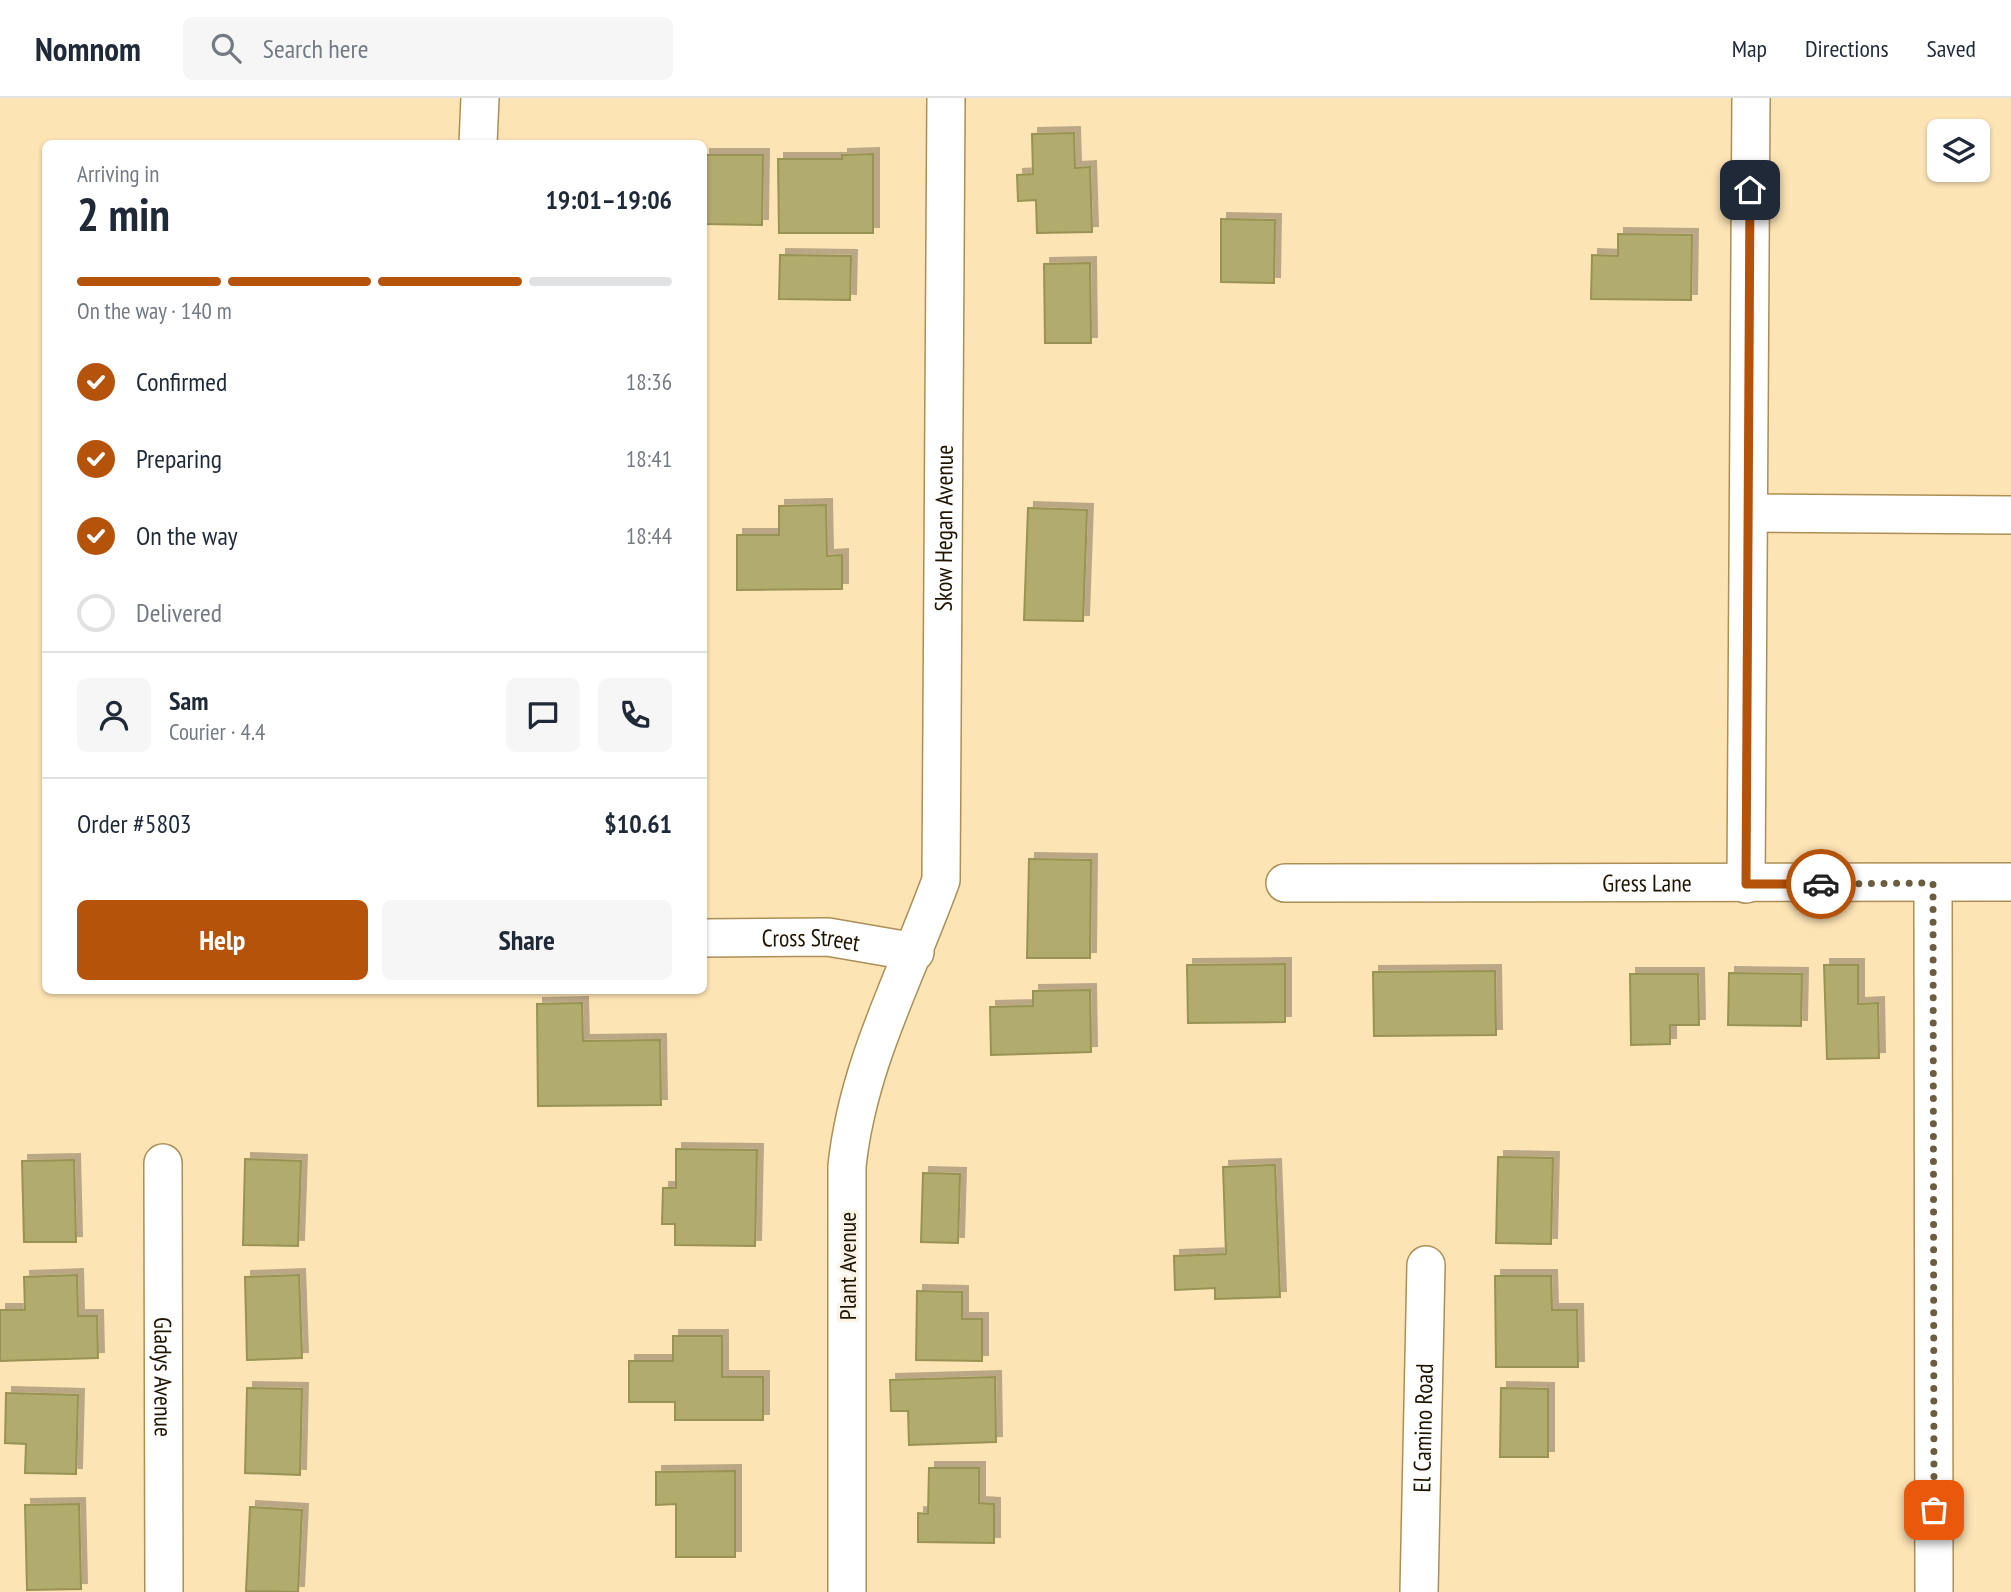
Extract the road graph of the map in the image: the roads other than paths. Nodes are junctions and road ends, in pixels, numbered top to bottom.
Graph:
1 (480, 98) edge
2 (946, 98) edge
3 (1752, 98) edge
4 (478, 140) edge
5 (1750, 513) junction
6 (2011, 515) edge
7 (2011, 882) edge
8 (1285, 883) dead end
9 (1933, 883) junction
10 (1746, 884) junction
11 (707, 938) edge
12 (915, 952) junction
13 (163, 1163) dead end
14 (1426, 1265) dead end
15 (164, 1592) edge
16 (846, 1592) edge
17 (1419, 1592) edge
18 (1934, 1592) edge

1 - 4 street
2 - 12 street, Skow Hegan Avenue
3 - 5 street
5 - 6 street
5 - 10 street
7 - 9 street, Gress Lane
8 - 10 street, Gress Lane
9 - 10 street, Gress Lane
9 - 18 street
11 - 12 street, Cross Street
12 - 16 street, Plant Avenue
13 - 15 street, Gladys Avenue
14 - 17 street, El Camino Road

